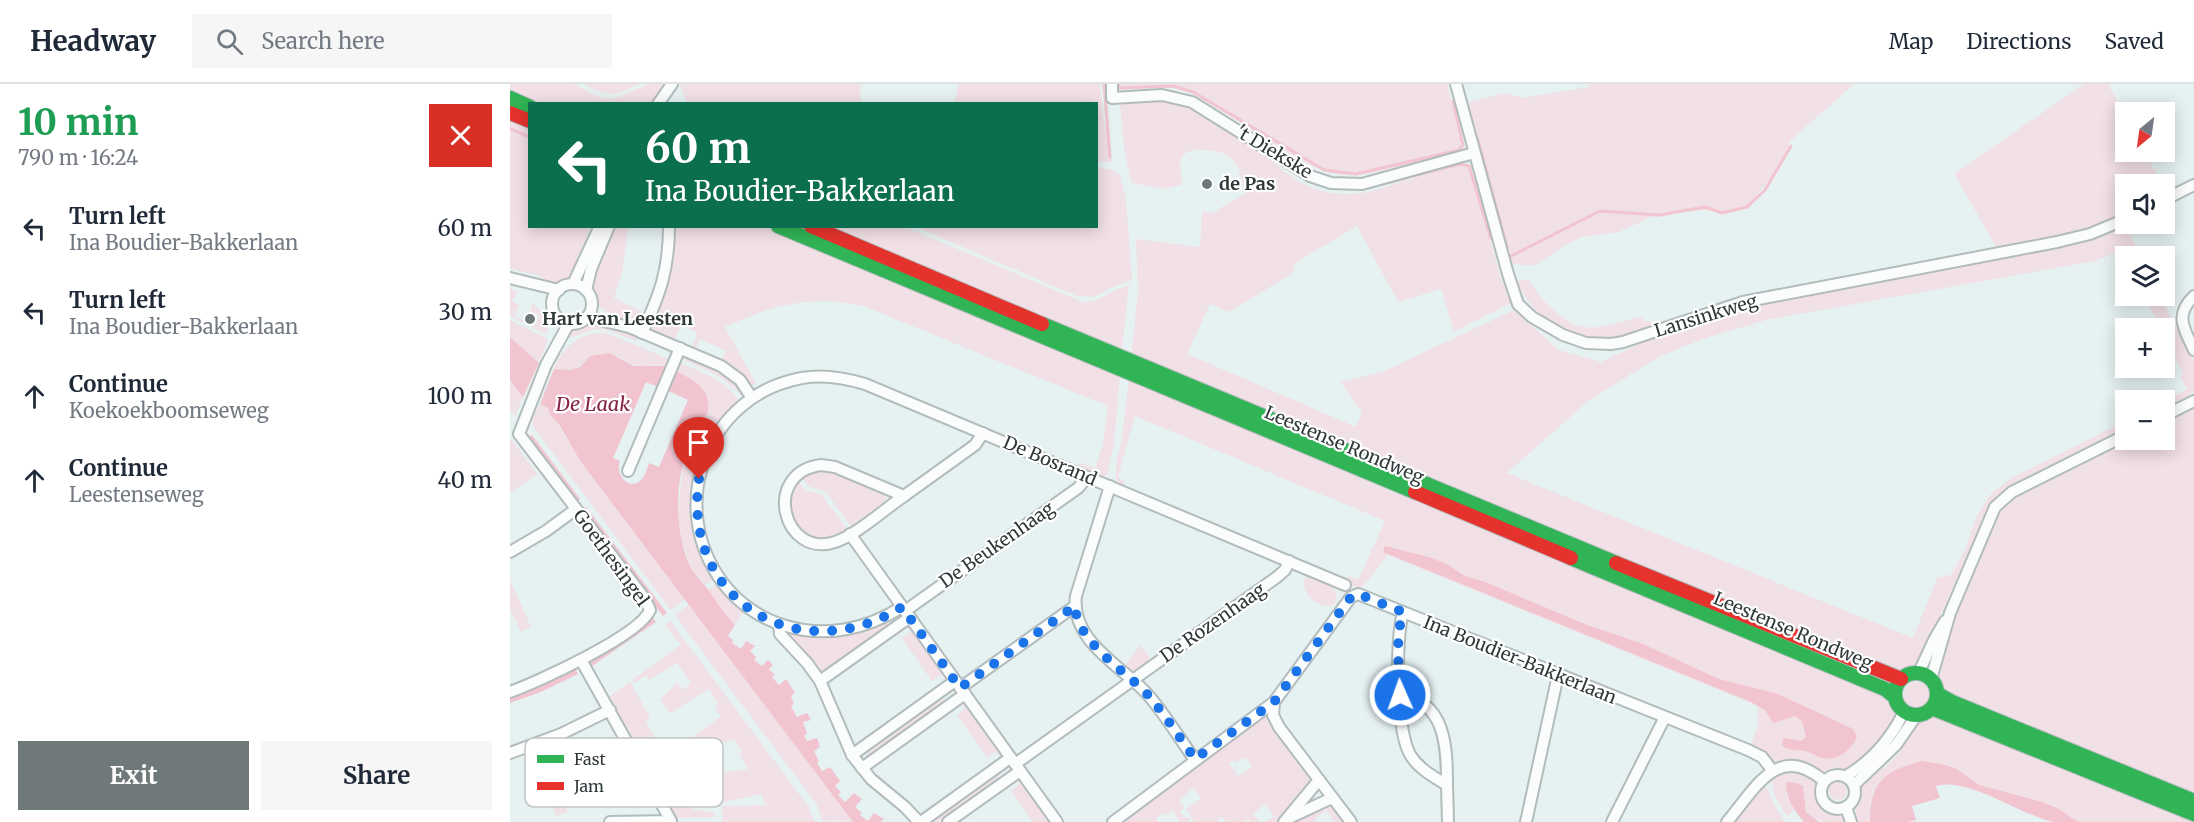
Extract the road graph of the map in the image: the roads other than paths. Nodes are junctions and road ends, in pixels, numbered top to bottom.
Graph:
1 (672, 84) edge
2 (1112, 84) edge
3 (1456, 84) edge
4 (510, 98) edge
5 (659, 102) edge
6 (528, 106) edge
7 (510, 113) edge
8 (528, 120) edge
9 (1474, 153) junction
10 (2194, 185) edge
11 (2175, 194) edge
12 (2115, 224) edge
13 (599, 228) edge
14 (608, 228) edge
15 (669, 228) edge
16 (783, 228) edge
17 (816, 228) edge
18 (510, 278) edge
19 (573, 284) junction
20 (559, 290) junction
21 (586, 290) junction
22 (2194, 296) edge
23 (553, 303) junction
24 (592, 304) junction
25 (587, 317) junction
26 (564, 320) junction
27 (629, 327) junction
28 (642, 333) junction
29 (680, 348) junction
30 (2194, 350) edge
31 (1117, 363) junction
32 (1133, 370) junction
33 (752, 398) junction
34 (2194, 401) edge
35 (2175, 410) edge
36 (983, 433) junction
37 (514, 435) edge
38 (2115, 441) edge
39 (628, 471) dead end
40 (1087, 477) junction
41 (1110, 486) junction
42 (904, 496) junction
43 (576, 509) junction
44 (850, 534) junction
45 (510, 552) edge
46 (1289, 561) junction
47 (1345, 585) dead end
48 (1075, 606) junction
49 (906, 611) junction
50 (1403, 612) junction
51 (1950, 614) junction
52 (779, 624) junction
53 (581, 660) junction
54 (1917, 673) junction
55 (1558, 675) junction
56 (1901, 679) junction
57 (1931, 679) junction
58 (1132, 680) junction
59 (820, 681) junction
60 (960, 688) junction
61 (510, 692) edge
62 (1938, 694) junction
63 (1400, 695) junction
64 (1895, 697) junction
65 (1274, 702) junction
66 (1932, 708) junction
67 (609, 710) junction
68 (1910, 714) junction
69 (1665, 717) junction
70 (550, 738) edge
71 (625, 738) edge
72 (525, 747) edge
73 (510, 753) edge
74 (852, 755) junction
75 (1195, 759) junction
76 (1015, 764) junction
77 (862, 768) junction
78 (1772, 770) junction
79 (1319, 780) junction
80 (1824, 781) junction
81 (1850, 781) junction
82 (1447, 785) junction
83 (1332, 798) junction
84 (2194, 801) edge
85 (663, 807) edge
86 (1846, 807) junction
87 (2194, 814) edge
88 (671, 821) edge
89 (1285, 821) edge
90 (610, 822) edge
91 (920, 822) edge
92 (948, 822) edge
93 (1057, 822) edge
94 (1113, 822) edge
95 (1351, 822) edge
96 (1448, 822) edge
97 (1526, 822) edge
98 (1612, 822) edge
99 (1727, 822) edge
100 (1851, 822) edge

1 - 5 street
2 - 9 street, 't Diekske
3 - 9 street, Lansinkweg
4 - 6 main road
7 - 8 main road
9 - 12 street, Lansinkweg
10 - 11 street
13 - 19 street
14 - 21 street
15 - 28 street
16 - 31 main road, Leestense Rondweg
17 - 31 main road, Leestense Rondweg
18 - 20 street
18 - 23 street
19 - 20 street
19 - 21 street
20 - 23 street
21 - 24 street
22 - 30 street
23 - 26 street
24 - 25 street
24 - 27 street
25 - 26 street
25 - 27 street
26 - 37 street, Goethesingel
27 - 28 street
28 - 29 street
29 - 33 street
29 - 39 street
31 - 32 main road, Leestense Rondweg
32 - 56 main road, Leestense Rondweg
32 - 64 main road, Leestense Rondweg
33 - 36 street, De Bosrand
33 - 52 street, De Bosrand
34 - 35 street
36 - 40 street, De Bosrand
36 - 42 street
37 - 43 street, Goethesingel
38 - 51 street
40 - 41 street, De Bosrand
40 - 49 street, De Beukenhaag
41 - 46 street, De Bosrand
41 - 48 street
42 - 44 street
42 - 44 street
43 - 45 street
43 - 53 street, Goethesingel
44 - 49 street
46 - 47 street, De Bosrand
46 - 58 street, De Rozenhaag
48 - 58 street
48 - 60 street
49 - 52 street, De Bosrand
49 - 59 street
49 - 60 street
50 - 55 street, Ina Boudier-Bakkerlaan
50 - 63 street
50 - 65 street, Ina Boudier-Bakkerlaan
51 - 54 street
51 - 57 street
52 - 59 street
53 - 61 street, Goethesingel
53 - 67 street
54 - 56 main road
54 - 57 main road
55 - 69 street, Ina Boudier-Bakkerlaan
55 - 97 street
56 - 64 main road
57 - 62 main road
58 - 75 street
58 - 76 street, De Rozenhaag
59 - 74 street
60 - 74 street
60 - 76 street
60 - 77 street
62 - 66 main road
62 - 84 main road
63 - 82 street
63 - 82 street
64 - 68 main road
65 - 75 street
65 - 79 street
66 - 68 main road
66 - 87 main road
67 - 70 street
67 - 71 street
68 - 81 street
69 - 78 street, Ina Boudier-Bakkerlaan
69 - 98 street
72 - 73 street
74 - 77 street
75 - 94 street
76 - 91 street
76 - 92 street
76 - 93 street
77 - 91 street
78 - 80 street
78 - 99 street
79 - 83 street
79 - 89 street
80 - 81 street
80 - 86 street
81 - 86 street
82 - 96 street
83 - 89 street
83 - 95 street
85 - 88 street
86 - 100 street
88 - 90 street

